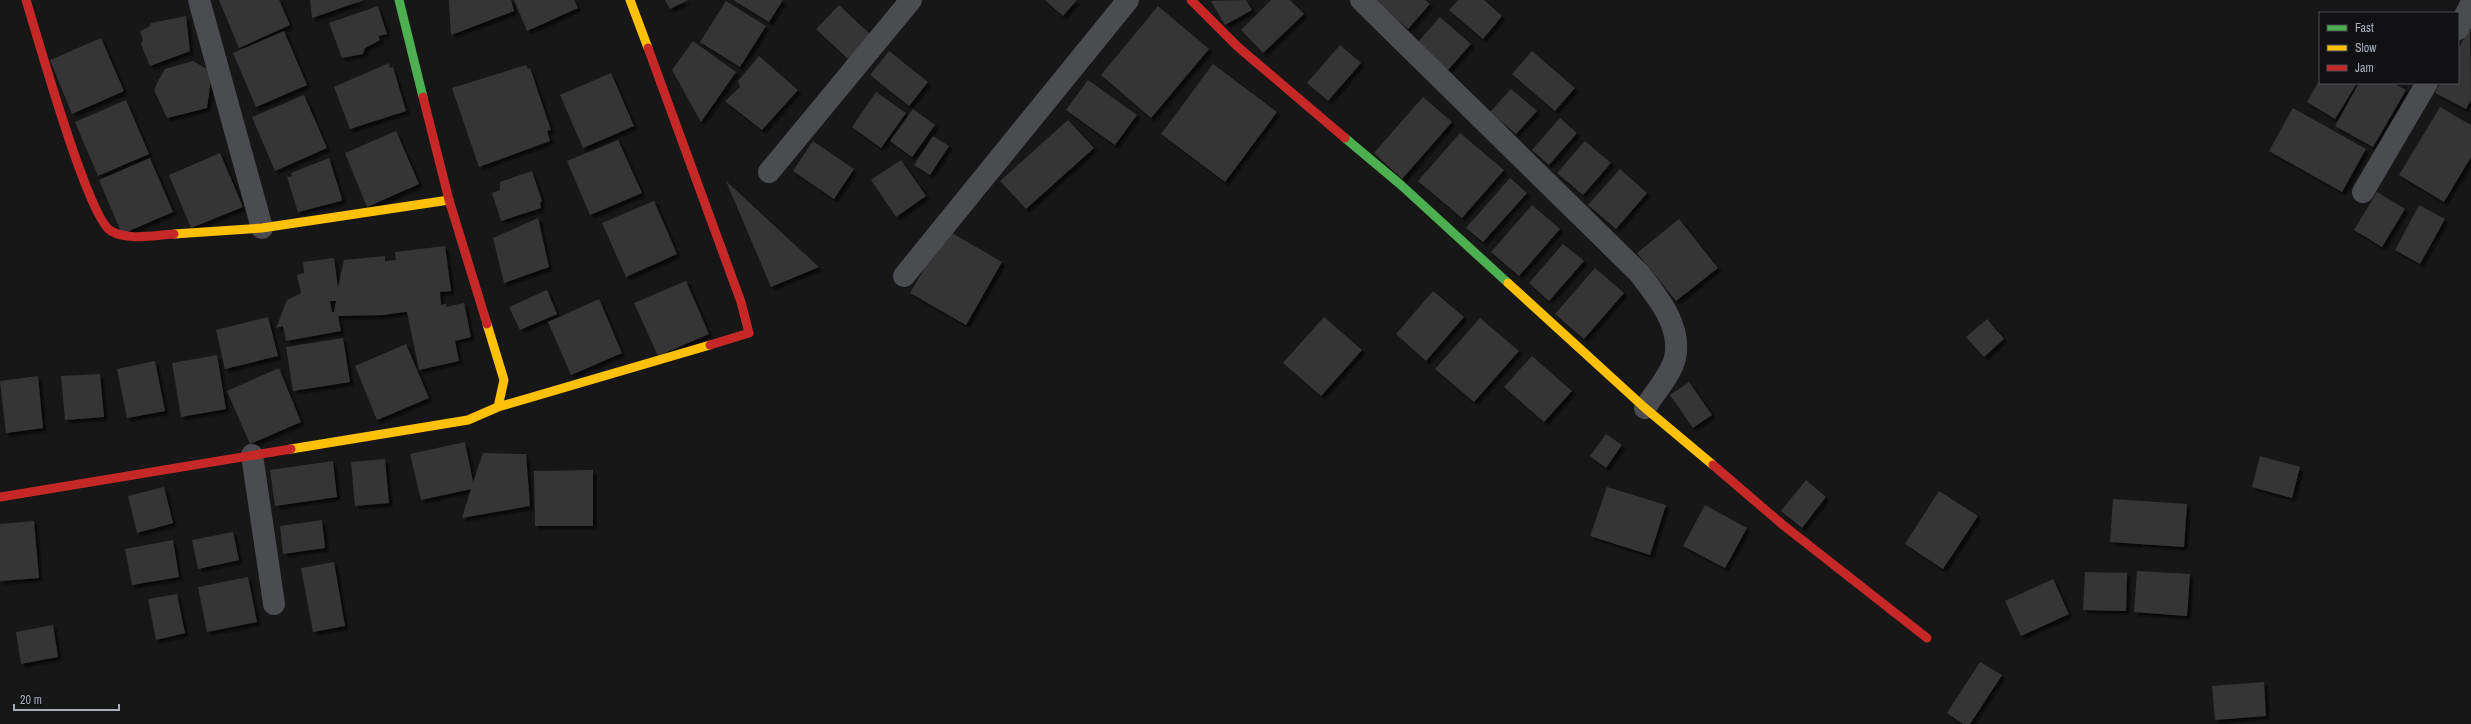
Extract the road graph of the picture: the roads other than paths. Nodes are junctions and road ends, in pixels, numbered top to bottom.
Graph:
1 (26, 0) edge
2 (199, 0) edge
3 (398, 0) edge
4 (630, 0) edge
5 (911, 0) edge
6 (1128, 0) edge
7 (1191, 0) edge
8 (1361, 0) edge
9 (2471, 4) edge
10 (2459, 27) edge
11 (2426, 84) edge
12 (769, 172) dead end
13 (2363, 192) dead end
14 (449, 200) junction
15 (262, 228) junction
16 (904, 276) dead end
17 (498, 407) junction
18 (1645, 408) junction
19 (252, 455) junction
20 (0, 497) edge
21 (274, 604) dead end
22 (1927, 638) dead end

1 - 15 street
2 - 15 street
3 - 14 street
4 - 17 street
5 - 12 street
6 - 16 street
7 - 18 street
8 - 18 street
9 - 10 street
11 - 13 street
14 - 15 street
14 - 17 street
17 - 19 street
18 - 22 street
19 - 20 street
19 - 21 street

